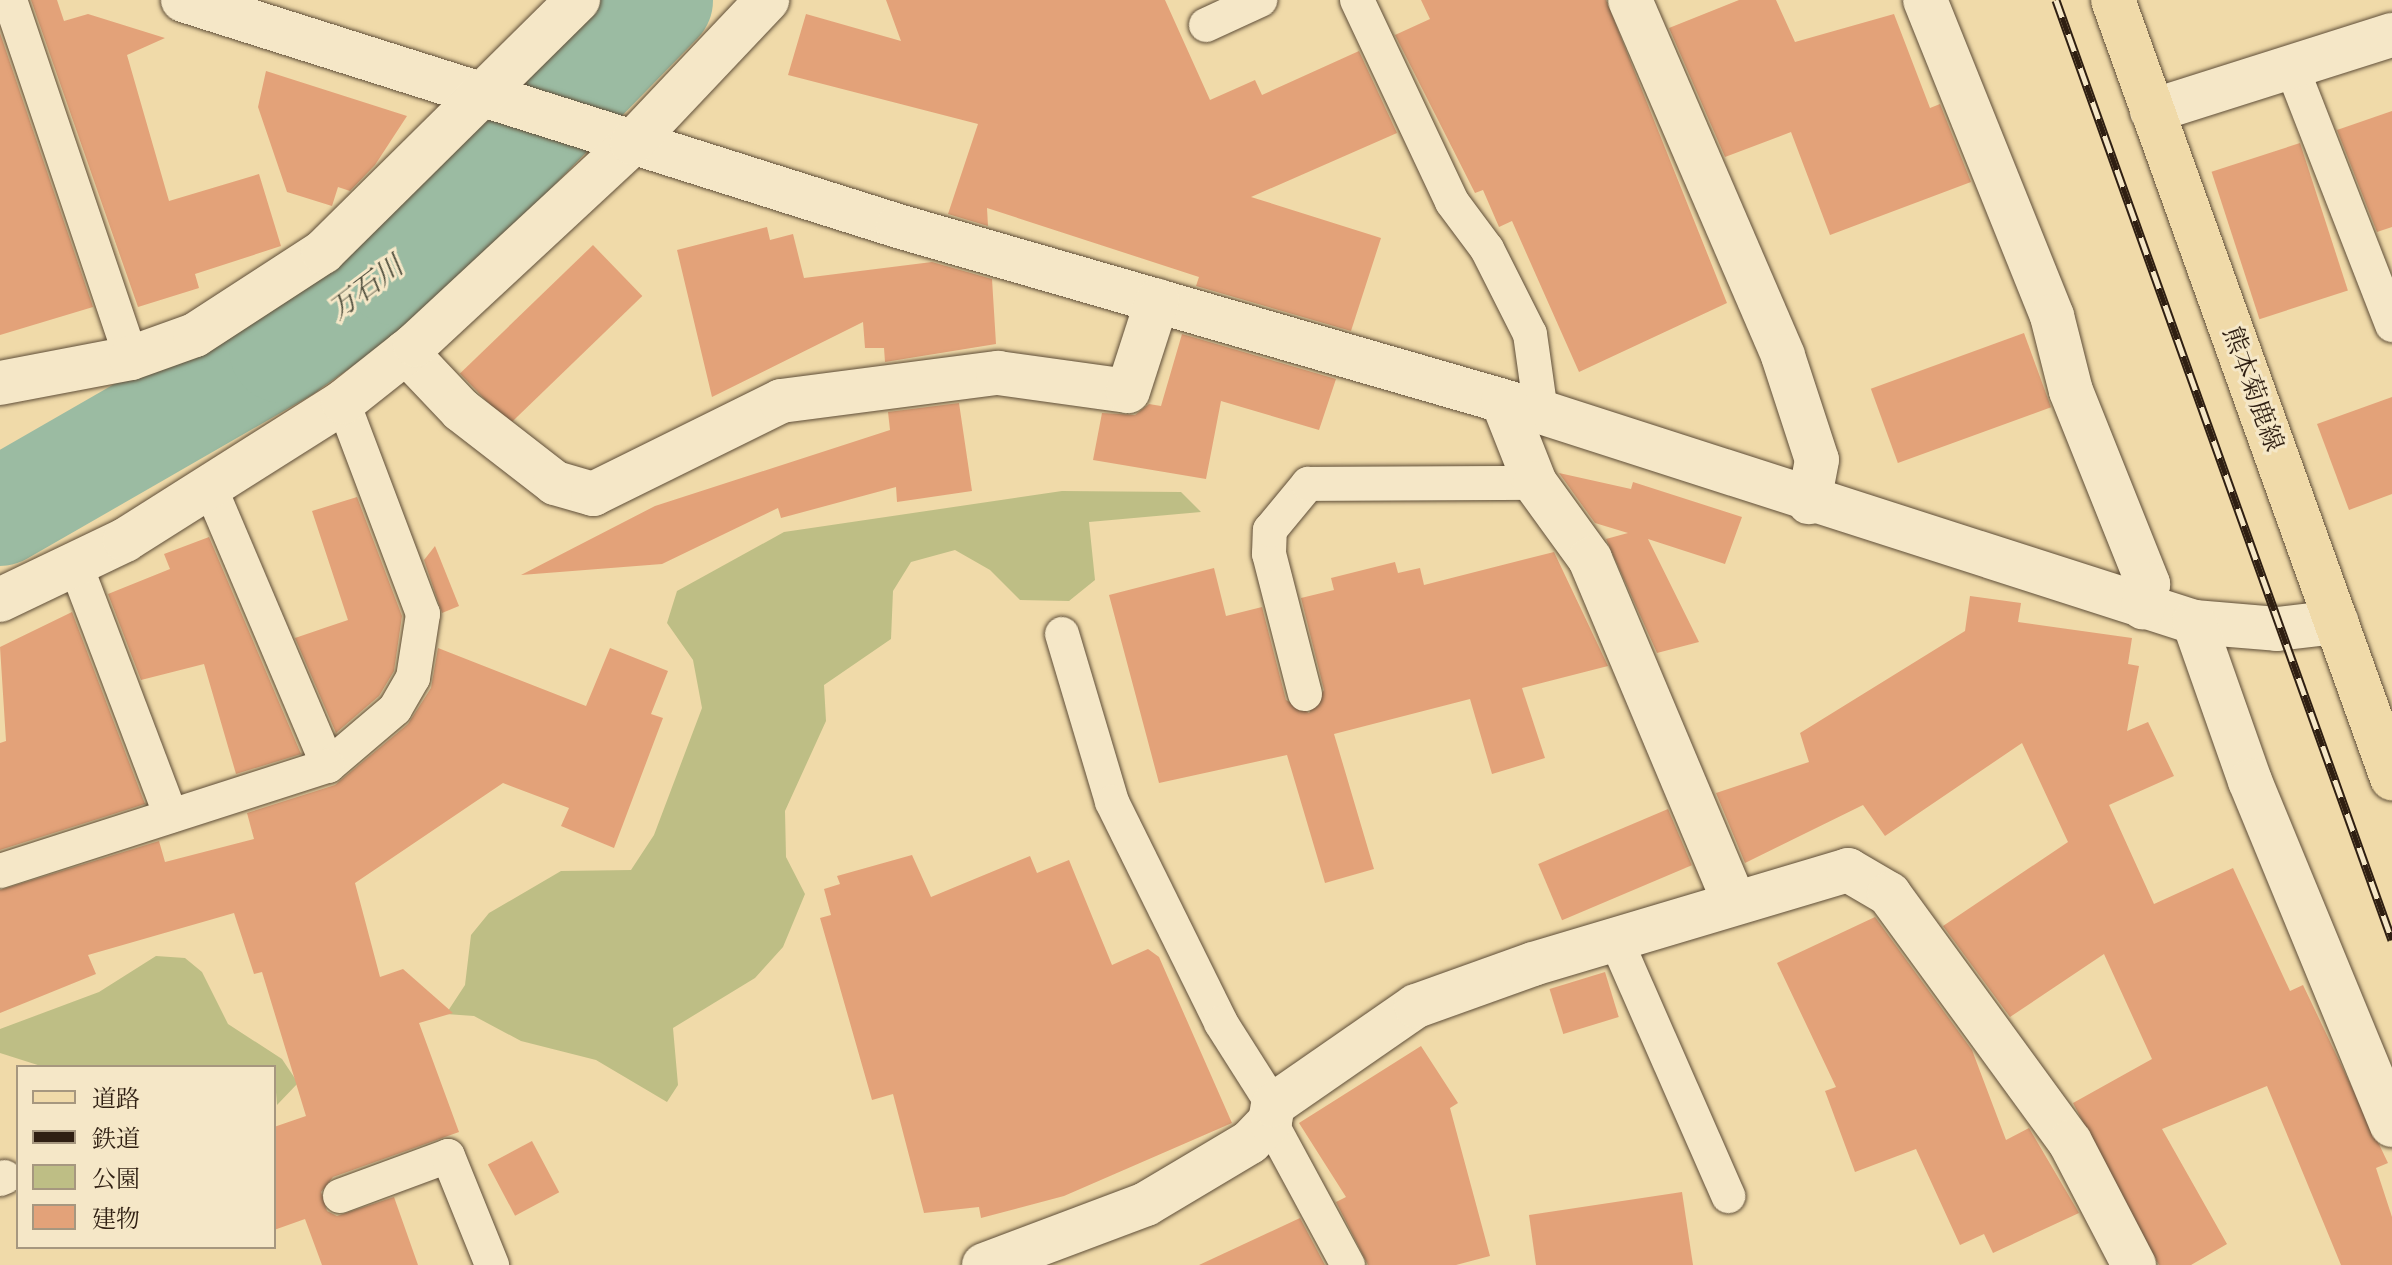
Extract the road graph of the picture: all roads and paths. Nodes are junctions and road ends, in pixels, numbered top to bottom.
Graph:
1 (10, 0) edge
2 (183, 0) edge
3 (578, 0) edge
4 (767, 0) edge
5 (1260, 0) edge
6 (1357, 0) edge
7 (1630, 0) edge
8 (1925, 0) edge
9 (2113, 0) edge
10 (293, 19) edge
11 (1206, 25) dead end
12 (2392, 35) edge
13 (2292, 68) junction
14 (490, 101) junction
15 (2152, 111) junction
16 (616, 138) junction
17 (1157, 301) junction
18 (2392, 325) edge
19 (406, 352) junction
20 (131, 358) junction
21 (0, 383) edge
22 (343, 402) junction
23 (1522, 407) junction
24 (1535, 483) junction
25 (209, 485) junction
26 (1809, 502) junction
27 (76, 566) junction
28 (0, 600) edge
29 (2143, 607) junction
30 (2194, 622) junction
31 (2337, 622) junction
32 (1062, 634) dead end
33 (1305, 694) dead end
34 (328, 766) junction
35 (2392, 778) edge
36 (171, 816) junction
37 (0, 871) edge
38 (1734, 901) junction
39 (1615, 938) junction
40 (1272, 1113) junction
41 (2392, 1125) edge
42 (340, 1196) dead end
43 (1728, 1196) dead end
44 (990, 1264) edge
45 (492, 1265) edge
46 (1348, 1265) edge
47 (2134, 1265) edge

1 - 20 lane
2 - 10 street
3 - 14 street
4 - 16 street
5 - 11 lane
6 - 23 lane
7 - 26 street
8 - 29 street
9 - 15 main road, 熊本菊鹿線
10 - 14 street
12 - 13 street
13 - 15 street
13 - 18 lane
14 - 16 street
14 - 20 street
15 - 31 main road, 熊本菊鹿線
16 - 17 street
16 - 19 street
17 - 19 street
17 - 23 street
19 - 22 street
20 - 21 street
22 - 25 street
22 - 34 lane
23 - 24 street
23 - 26 street
24 - 33 lane
24 - 38 street
25 - 27 street
25 - 34 lane
26 - 29 street
27 - 28 street
27 - 36 lane
29 - 30 street
30 - 31 street
30 - 41 street
31 - 35 main road, 熊本菊鹿線
32 - 40 lane
34 - 36 lane
36 - 37 lane
38 - 39 street
38 - 47 street
39 - 40 street
39 - 43 lane
40 - 44 street
40 - 46 lane
42 - 45 lane

